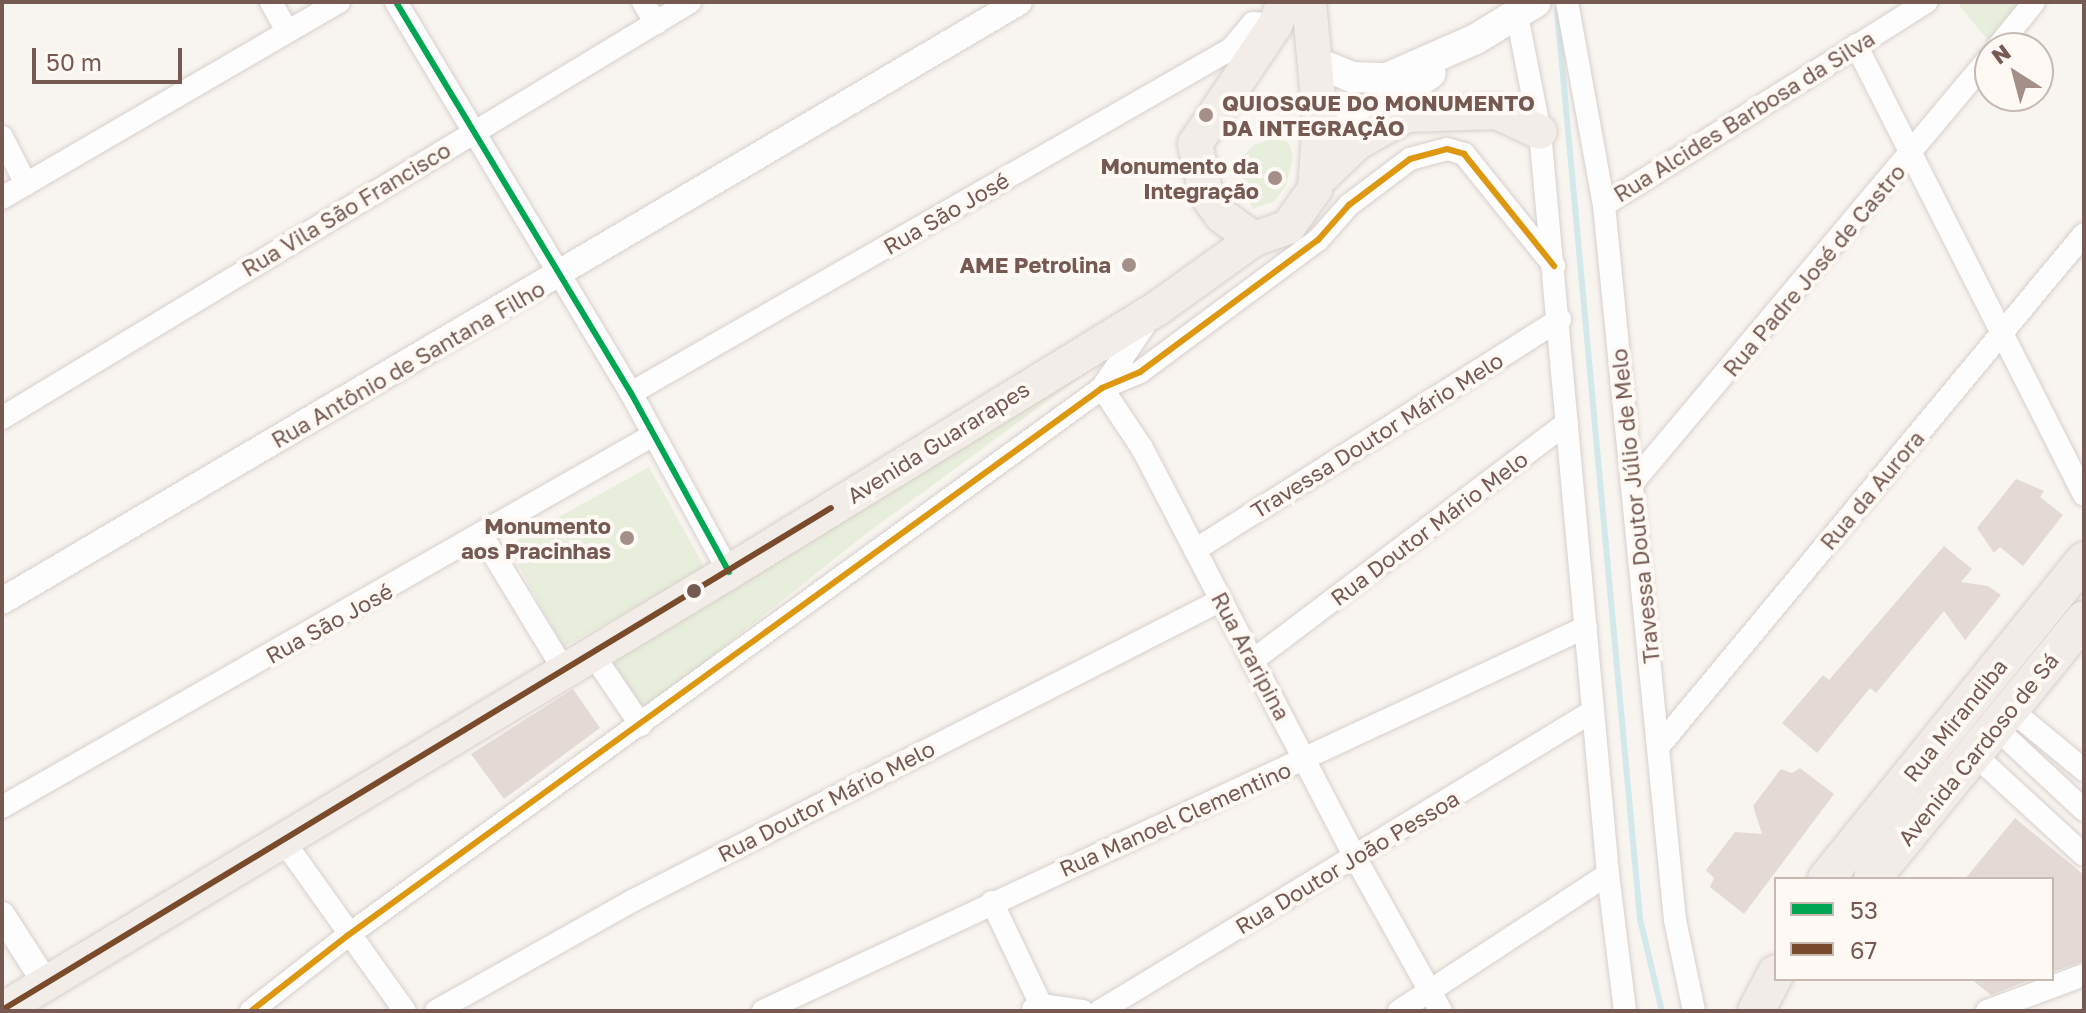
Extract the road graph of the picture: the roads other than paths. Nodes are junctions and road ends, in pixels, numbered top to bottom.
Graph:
1 (271, 2) edge
2 (339, 2) edge
3 (396, 2) edge
4 (643, 2) edge
5 (690, 2) edge
6 (1019, 2) edge
7 (1309, 2) edge
8 (1567, 2) edge
9 (1926, 2) edge
10 (2034, 2) edge
11 (1526, 8) edge
12 (1266, 13) edge
13 (656, 23) junction
14 (287, 31) junction
15 (2010, 32) edge
16 (1476, 39) junction
17 (1856, 45) junction
18 (1315, 62) junction
19 (1974, 77) edge
20 (1320, 119) junction
21 (473, 131) junction
22 (1540, 132) junction
23 (2, 137) edge
24 (1911, 155) junction
25 (1317, 181) junction
26 (26, 184) junction
27 (2, 198) edge
28 (1604, 205) junction
29 (2084, 234) edge
30 (1254, 239) junction
31 (1554, 266) junction
32 (560, 276) junction
33 (1158, 308) junction
34 (1560, 319) junction
35 (2003, 332) junction
36 (1102, 388) junction
37 (631, 393) junction
38 (2, 418) edge
39 (1567, 423) junction
40 (653, 435) junction
41 (1635, 480) junction
42 (2084, 495) edge
43 (483, 537) junction
44 (1195, 550) junction
45 (2084, 560) edge
46 (729, 572) junction
47 (5, 598) edge
48 (1221, 600) junction
49 (2084, 619) edge
50 (1586, 627) junction
51 (1252, 661) junction
52 (578, 662) junction
53 (1593, 711) junction
54 (641, 725) junction
55 (1993, 730) junction
56 (1659, 746) junction
57 (1307, 759) junction
58 (2084, 770) edge
59 (2, 807) edge
60 (2084, 810) edge
61 (285, 843) junction
62 (2082, 850) edge
63 (1356, 859) junction
64 (1608, 874) junction
65 (1828, 877) edge
66 (1874, 877) edge
67 (992, 902) junction
68 (2, 915) edge
69 (347, 936) junction
70 (2084, 975) edge
71 (1774, 977) edge
72 (1786, 981) edge
73 (45, 982) junction
74 (1436, 1001) edge
75 (1038, 1009) edge
76 (2, 1010) edge
77 (251, 1011) edge
78 (405, 1011) edge
79 (436, 1011) edge
80 (763, 1011) edge
81 (1083, 1011) edge
82 (1100, 1011) edge
83 (1399, 1011) edge
84 (1625, 1011) edge
85 (1694, 1011) edge
86 (1759, 1011) edge
87 (1987, 1011) edge

1 - 14 street
2 - 14 street
3 - 21 street
4 - 13 street
5 - 13 street, Rua Vila São Francisco
6 - 32 street, Rua Antônio de Santana Filho
7 - 18 main road
8 - 28 street, Travessa Doutor Júlio de Melo
9 - 17 street, Rua Alcides Barbosa da Silva
10 - 15 street
11 - 16 main road
11 - 22 street
12 - 30 main road
12 - 37 street, Rua São José
13 - 21 street, Rua Vila São Francisco
14 - 26 street
16 - 18 main road
16 - 20 main road
17 - 24 street
17 - 28 street, Rua Alcides Barbosa da Silva
18 - 20 main road
19 - 24 street, Rua Padre José de Castro
20 - 25 main road
21 - 32 street
21 - 38 street, Rua Vila São Francisco
22 - 25 main road
22 - 31 street
23 - 26 street
24 - 35 street
24 - 41 street, Rua Padre José de Castro
25 - 30 main road, Avenida Guararapes
26 - 27 street
28 - 41 street, Travessa Doutor Júlio de Melo
29 - 35 street, Rua da Aurora
30 - 33 main road, Avenida Guararapes
31 - 34 street
31 - 36 street
32 - 37 street
32 - 47 street, Rua Antônio de Santana Filho
33 - 36 street
33 - 46 main road, Avenida Guararapes
34 - 39 street
34 - 44 street, Travessa Doutor Mário Melo
35 - 42 street
35 - 56 street, Rua da Aurora
36 - 44 street, Rua Araripina
36 - 54 street
37 - 40 street
39 - 50 street
39 - 51 street, Rua Doutor Mário Melo
40 - 43 street, Rua São José
40 - 46 street
41 - 56 street, Travessa Doutor Júlio de Melo
43 - 52 street
43 - 59 street, Rua São José
44 - 48 street, Rua Araripina
45 - 65 highway, Rua Mirandiba
46 - 52 main road, Avenida Guararapes
48 - 51 street, Rua Araripina
48 - 79 street, Rua Doutor Mário Melo
49 - 55 highway, Avenida Cardoso de Sá
50 - 53 street
50 - 57 street, Rua Manoel Clementino
51 - 57 street, Rua Araripina
52 - 54 street
52 - 61 main road, Avenida Guararapes
53 - 63 street, Rua Doutor João Pessoa
53 - 64 street
54 - 69 street
55 - 58 street
55 - 60 street
55 - 62 street
55 - 66 highway, Avenida Cardoso de Sá
56 - 85 street, Travessa Doutor Júlio de Melo
57 - 63 street, Rua Araripina
57 - 67 street, Rua Manoel Clementino
61 - 69 street
61 - 73 main road, Avenida Guararapes
63 - 74 street, Rua Araripina
63 - 82 street, Rua Doutor João Pessoa
64 - 74 street
64 - 84 street
67 - 75 street
67 - 80 street, Rua Manoel Clementino
68 - 73 street
69 - 77 street
69 - 78 street
70 - 87 street
71 - 86 highway
72 - 86 highway
73 - 76 main road, Avenida Guararapes
74 - 83 street
75 - 81 street

